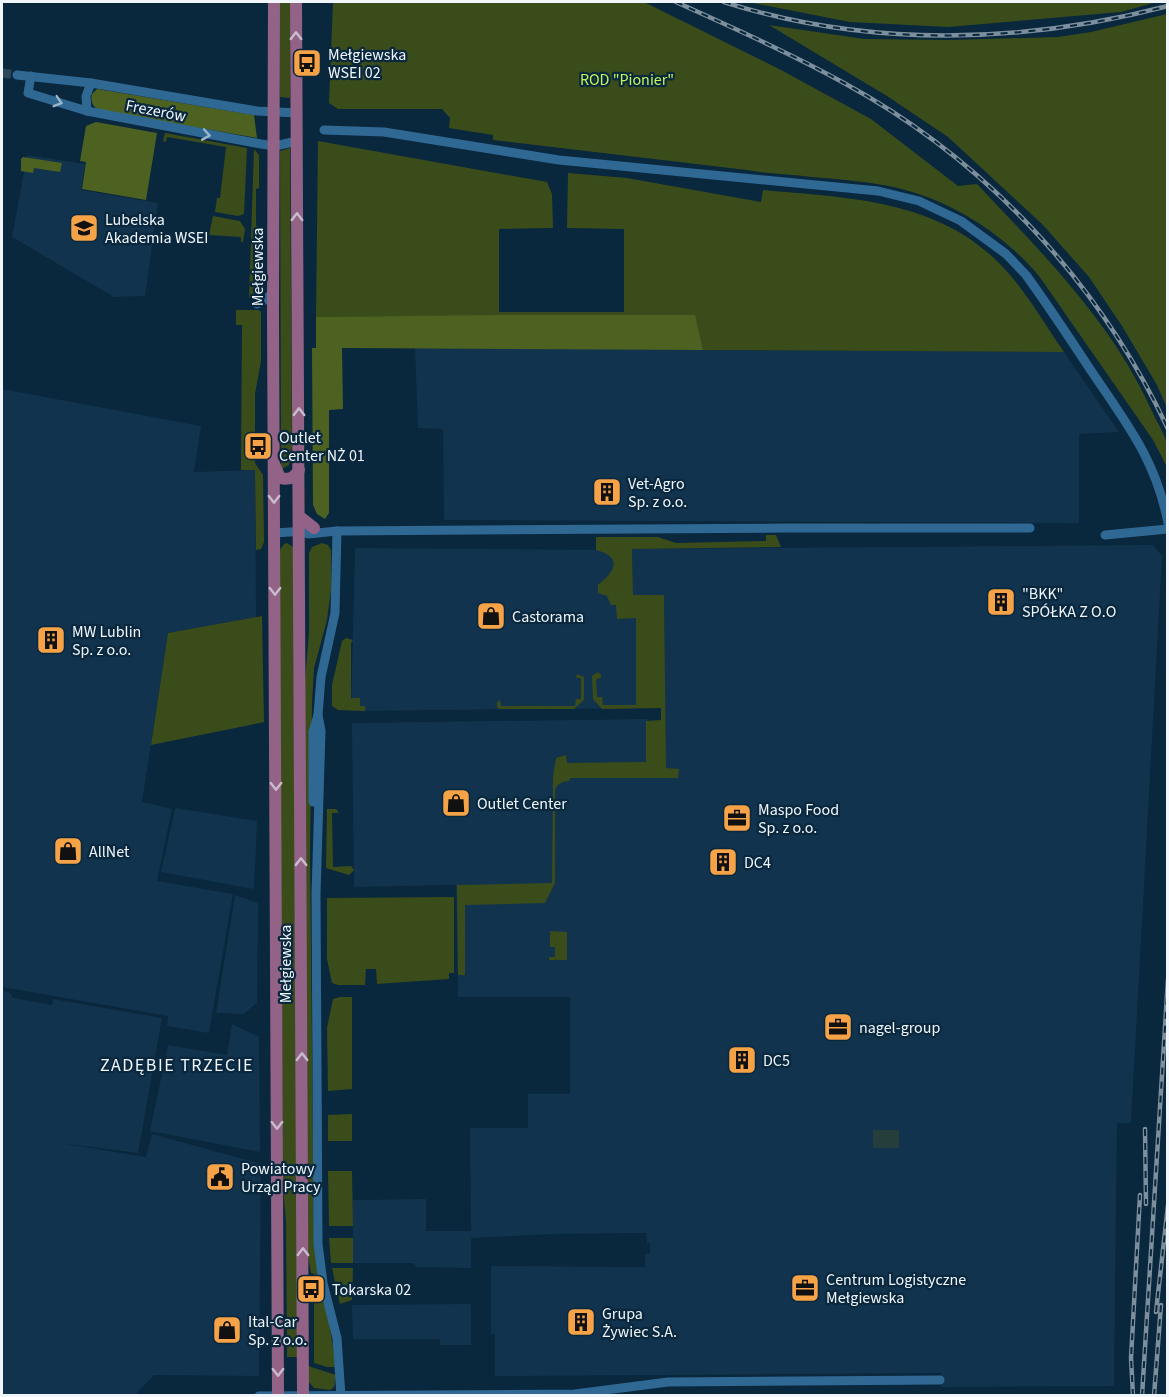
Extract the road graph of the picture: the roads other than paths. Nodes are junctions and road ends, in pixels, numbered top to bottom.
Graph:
1 (274, 2) edge
2 (296, 2) edge
3 (17, 75) tunnel mouth
4 (31, 76) junction
5 (91, 83) junction
6 (87, 111) junction
7 (274, 112) junction
8 (297, 112) junction
9 (324, 130) dead end
10 (297, 141) junction
11 (275, 146) junction
12 (274, 465) junction
13 (299, 470) junction
14 (300, 517) junction
15 (1167, 523) edge
16 (314, 528) junction
17 (1030, 528) dead end
18 (1167, 529) edge
19 (337, 531) junction
20 (300, 532) junction
21 (274, 533) junction
22 (1105, 535) dead end
23 (940, 1380) dead end
24 (259, 1395) edge
25 (278, 1395) edge
26 (303, 1395) edge
27 (341, 1395) edge

1 - 7 main road, Mełgiewska
8 -> 2 main road, Mełgiewska
3 - 4 street, Frezerów
4 - 5 street, Frezerów
4 -> 6 street, Frezerów
5 - 6 street
5 - 7 street, Frezerów
6 -> 11 street, Frezerów
7 - 8 street, Frezerów
7 - 11 main road, Mełgiewska
8 - 10 main road, Mełgiewska
9 - 15 street
10 - 11 street, Frezerów
13 -> 10 main road, Mełgiewska
11 - 12 main road, Mełgiewska
12 - 13 main road
12 -> 21 main road, Mełgiewska
13 - 14 main road, Mełgiewska
14 - 16 main road
14 - 20 main road, Mełgiewska
16 - 19 street
16 - 20 street
17 - 19 street
18 - 22 street
19 - 20 street
19 - 27 street, Mełgiewska
20 - 21 street
26 -> 20 main road, Mełgiewska
21 -> 25 main road, Mełgiewska
23 - 27 street
24 - 25 street
25 - 26 street
26 - 27 street

